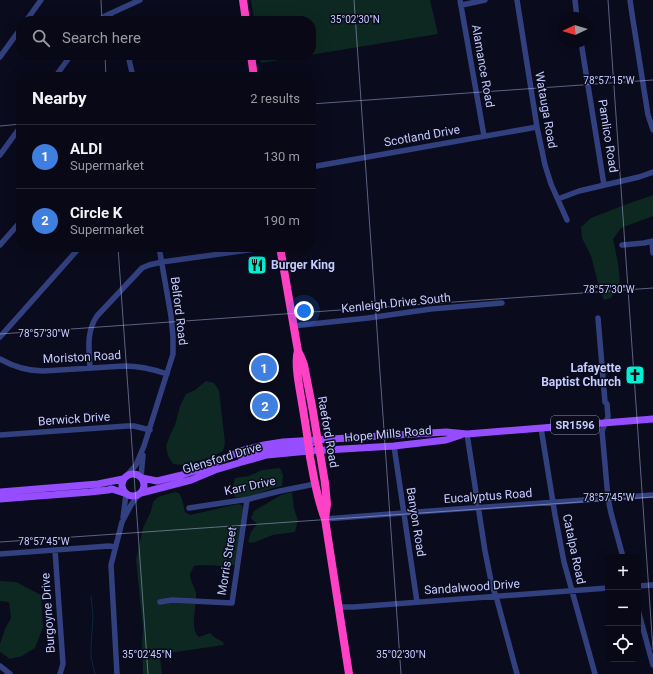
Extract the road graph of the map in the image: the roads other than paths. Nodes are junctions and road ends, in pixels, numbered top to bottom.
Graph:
1 (41, 0) edge
2 (140, 0) edge
3 (244, 0) edge
4 (485, 0) edge
5 (517, 0) edge
6 (574, 0) edge
7 (630, 0) edge
8 (461, 3) edge
9 (577, 12) edge
10 (109, 14) joint
11 (30, 16) edge
12 (106, 16) edge
13 (246, 16) edge
14 (16, 35) edge
15 (582, 48) edge
16 (0, 58) edge
17 (67, 60) edge
18 (129, 60) edge
19 (252, 60) edge
20 (59, 72) edge
21 (132, 72) edge
22 (253, 72) edge
23 (537, 127) junction
24 (653, 130) edge
25 (16, 132) edge
26 (484, 136) junction
27 (1, 152) edge
28 (316, 165) edge
29 (653, 172) edge
30 (604, 185) junction
31 (558, 199) junction
32 (567, 220) dead end
33 (16, 227) edge
34 (652, 241) edge
35 (622, 244) dead end
36 (0, 245) edge
37 (76, 252) edge
38 (160, 252) edge
39 (234, 252) edge
40 (281, 252) edge
41 (653, 254) edge
42 (162, 262) junction
43 (502, 303) dead end
44 (598, 318) dead end
45 (293, 326) junction
46 (0, 336) edge
47 (298, 351) junction
48 (0, 359) edge
49 (90, 368) junction
50 (167, 374) junction
51 (653, 419) edge
52 (606, 422) junction
53 (541, 428) junction
54 (150, 430) junction
55 (467, 434) junction
56 (0, 435) edge
57 (318, 440) junction
58 (309, 445) junction
59 (144, 446) junction
60 (394, 446) junction
61 (320, 450) junction
62 (125, 477) junction
63 (141, 478) junction
64 (315, 484) junction
65 (0, 492) edge
66 (125, 494) junction
67 (140, 494) junction
68 (653, 495) edge
69 (608, 498) junction
70 (0, 499) edge
71 (247, 500) junction
72 (553, 502) junction
73 (189, 508) dead end
74 (479, 508) junction
75 (403, 512) junction
76 (325, 519) junction
77 (122, 522) junction
78 (115, 548) junction
79 (54, 550) junction
80 (0, 554) edge
81 (622, 554) edge
82 (653, 585) edge
83 (641, 586) edge
84 (605, 588) edge
85 (572, 591) junction
86 (496, 596) junction
87 (160, 602) dead end
88 (417, 602) junction
89 (338, 607) junction
90 (641, 621) edge
91 (653, 665) edge
92 (0, 666) edge
93 (10, 674) edge
94 (60, 674) edge
95 (117, 674) edge
96 (349, 674) edge
97 (516, 674) edge
98 (595, 674) edge

1 - 11 street
2 - 10 street
3 - 13 highway
4 - 8 street
5 - 23 street, Watauga Road
6 - 9 street
7 - 24 street
8 - 26 street, Alamance Road
10 - 12 street
14 - 16 street
15 - 30 street, Pamlico Road
17 - 20 street
18 - 21 street
19 - 22 highway
23 - 26 street, Scotland Drive
23 - 31 street, Watauga Road
25 - 27 street
26 - 28 street, Scotland Drive
29 - 30 street
30 - 31 street
31 - 32 street, Watauga Road
33 - 36 street
34 - 35 street
34 - 41 street
37 - 46 street
38 - 42 street, Belford Road
39 - 42 street
40 - 45 highway, Raeford Road
42 - 49 street
42 - 50 street, Belford Road
43 - 45 street, Kenleigh Drive South
44 - 52 street
45 - 47 highway, Raeford Road
47 - 57 highway, Raeford Road
47 - 58 highway, Raeford Road
48 - 49 street, Moriston Road
49 - 50 street, Moriston Road
50 - 54 street, Belford Road
51 - 52 main road, Hope Mills Road / SR1596
52 - 53 main road, Hope Mills Road / SR1596
52 - 69 street
53 - 55 main road, Hope Mills Road / SR1596
53 - 72 street, Catalpa Road
54 - 56 street, Berwick Drive
54 - 59 street, Belford Road
55 - 57 main road, Hope Mills Road / SR1596
55 - 60 main road, Hope Mills Road / SR1596
55 - 74 street
57 - 58 main road, Hope Mills Road
57 - 61 highway, Raeford Road
58 - 61 main road, Hope Mills Road / SR1596
58 - 63 main road, Glensford Drive
58 - 64 highway, Raeford Road
58 - 67 main road, Glensford Drive
59 - 62 street, Belford Road
59 - 63 street, Belford Road
60 - 61 main road, Hope Mills Road / SR1596
60 - 75 street, Banyon Road
61 - 76 highway, Raeford Road
62 - 63 main road
62 - 65 main road
62 - 66 main road
63 - 67 main road
64 - 71 street, Karr Drive
64 - 76 highway, Raeford Road
66 - 67 main road
66 - 70 main road
66 - 77 street
67 - 77 street
68 - 69 street, Eucalyptus Road
69 - 72 street, Eucalyptus Road
69 - 81 street
71 - 73 street, Karr Drive
71 - 87 street, Morris Street
72 - 74 street, Eucalyptus Road
72 - 85 street, Catalpa Road
74 - 75 street, Eucalyptus Road
74 - 86 street
75 - 76 street, Eucalyptus Road
75 - 88 street, Banyon Road
76 - 89 highway, Raeford Road
77 - 78 street
78 - 79 street
78 - 95 street
79 - 80 street
79 - 94 street, Burgoyne Drive
82 - 83 street
84 - 85 street, Sandalwood Drive
85 - 86 street, Sandalwood Drive
85 - 98 street, Catalpa Road
86 - 88 street, Sandalwood Drive
86 - 97 street
88 - 89 street, Sandalwood Drive
89 - 96 highway, Raeford Road
90 - 91 street
92 - 93 street

